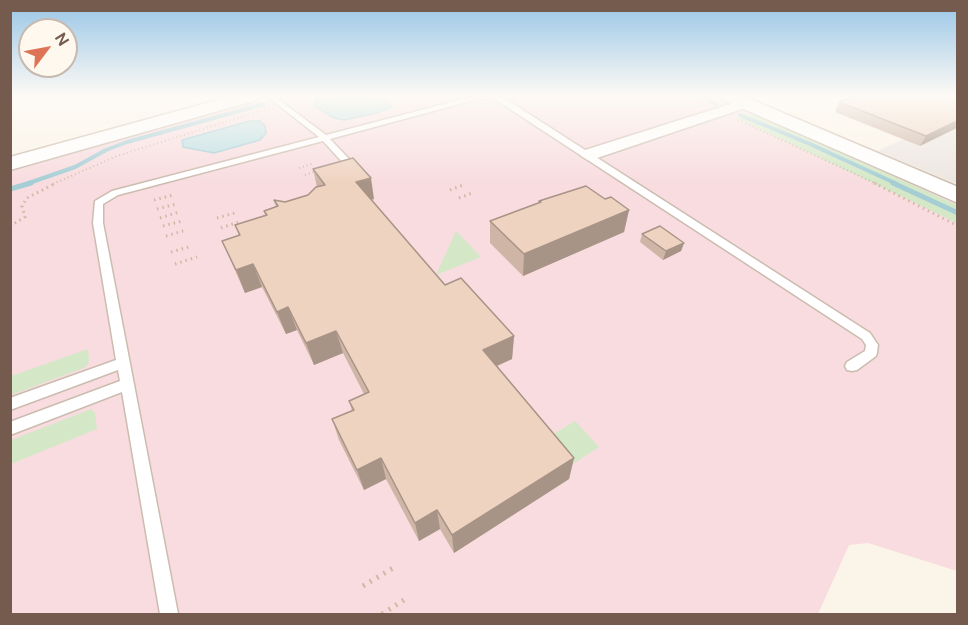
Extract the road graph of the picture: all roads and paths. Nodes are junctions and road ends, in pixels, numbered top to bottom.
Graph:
1 (148, 125) edge
2 (215, 125) edge
3 (309, 125) edge
4 (367, 125) edge
5 (542, 125) edge
6 (676, 125) edge
7 (772, 125) edge
8 (784, 125) edge
9 (324, 136) junction
10 (588, 155) junction
11 (347, 162) edge
12 (314, 163) dead end
13 (10, 164) edge
14 (299, 168) dead end
15 (320, 170) edge
16 (304, 175) dead end
17 (463, 185) dead end
18 (450, 190) dead end
19 (472, 193) dead end
20 (173, 195) dead end
21 (957, 196) edge
22 (459, 198) dead end
23 (154, 200) dead end
24 (176, 204) dead end
25 (157, 209) dead end
26 (179, 212) dead end
27 (235, 213) dead end
28 (160, 218) dead end
29 (217, 218) dead end
30 (183, 221) dead end
31 (240, 222) edge
32 (10, 226) edge
33 (163, 226) dead end
34 (957, 226) edge
35 (221, 228) dead end
36 (186, 230) dead end
37 (166, 236) dead end
38 (192, 246) dead end
39 (171, 252) dead end
40 (197, 257) dead end
41 (175, 264) dead end
42 (123, 363) junction
43 (852, 366) dead end
44 (127, 384) junction
45 (10, 404) edge
46 (10, 429) edge
47 (393, 568) dead end
48 (363, 586) dead end
49 (407, 598) dead end
50 (169, 615) edge
51 (382, 615) edge

1 - 13 street
2 - 32 path
3 - 9 lane
4 - 9 lane
5 - 10 lane
6 - 10 street
7 - 34 path
8 - 21 street
9 - 11 lane
9 - 42 lane
10 - 43 lane
12 - 14 path
15 - 16 path
17 - 18 path
19 - 22 path
20 - 23 path
24 - 25 path
26 - 28 path
27 - 29 path
30 - 33 path
31 - 35 path
36 - 37 path
38 - 39 path
40 - 41 path
42 - 44 lane
42 - 45 lane
44 - 46 lane
44 - 50 lane
47 - 48 path
49 - 51 path

